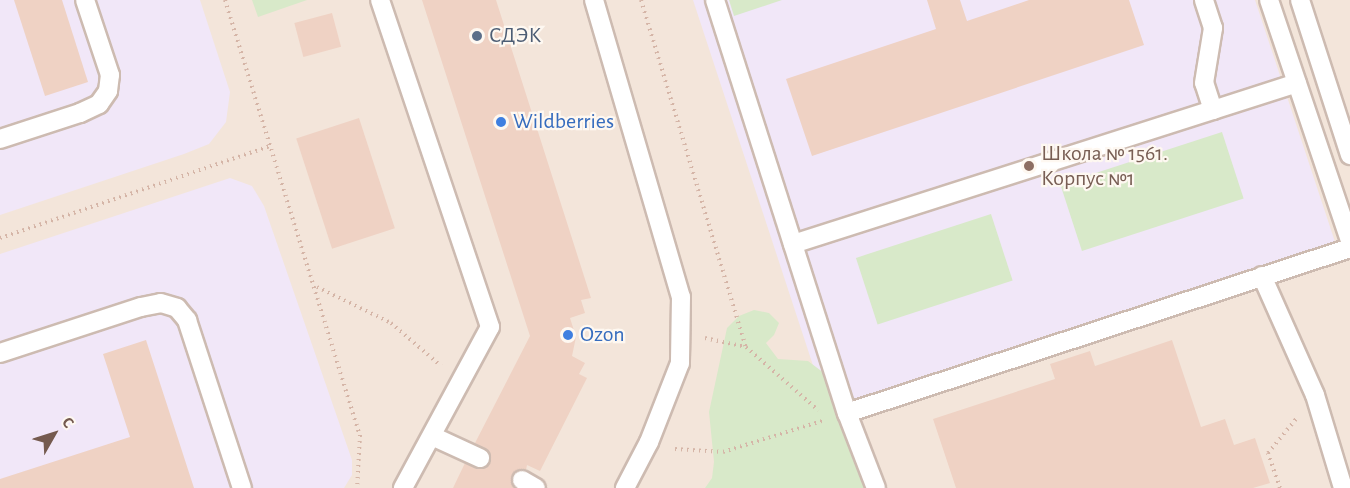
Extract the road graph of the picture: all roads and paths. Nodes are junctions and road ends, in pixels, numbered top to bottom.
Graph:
1 (85, 0) edge
2 (225, 0) edge
3 (380, 0) edge
4 (594, 0) edge
5 (641, 0) edge
6 (715, 0) edge
7 (1204, 0) edge
8 (1269, 0) edge
9 (1300, 0) edge
10 (1297, 83) junction
11 (1213, 110) junction
12 (0, 139) edge
13 (270, 146) junction
14 (1350, 155) edge
15 (0, 238) edge
16 (1350, 241) edge
17 (793, 244) junction
18 (1350, 248) edge
19 (1262, 276) junction
20 (316, 287) junction
21 (680, 333) junction
22 (746, 347) junction
23 (0, 353) edge
24 (459, 381) junction
25 (1315, 395) junction
26 (847, 413) junction
27 (432, 436) junction
28 (649, 442) junction
29 (480, 458) dead end
30 (242, 488) edge
31 (357, 488) edge
32 (403, 488) edge
33 (625, 488) edge
34 (876, 488) edge
35 (1280, 488) edge
36 (1343, 488) edge

1 - 12 lane
2 - 13 path
3 - 24 lane
4 - 21 lane
5 - 22 path
6 - 17 lane
7 - 11 lane
8 - 10 lane
9 - 14 lane
10 - 11 lane
10 - 16 lane
11 - 17 lane
13 - 15 path
13 - 20 path
17 - 26 lane
18 - 19 lane
19 - 25 lane
19 - 26 lane
20 - 24 path
20 - 31 path
21 - 22 path
21 - 28 lane
22 - 28 path
23 - 30 lane
24 - 27 lane
25 - 35 path
25 - 36 lane
26 - 34 lane
27 - 29 lane
27 - 32 lane
28 - 33 lane

